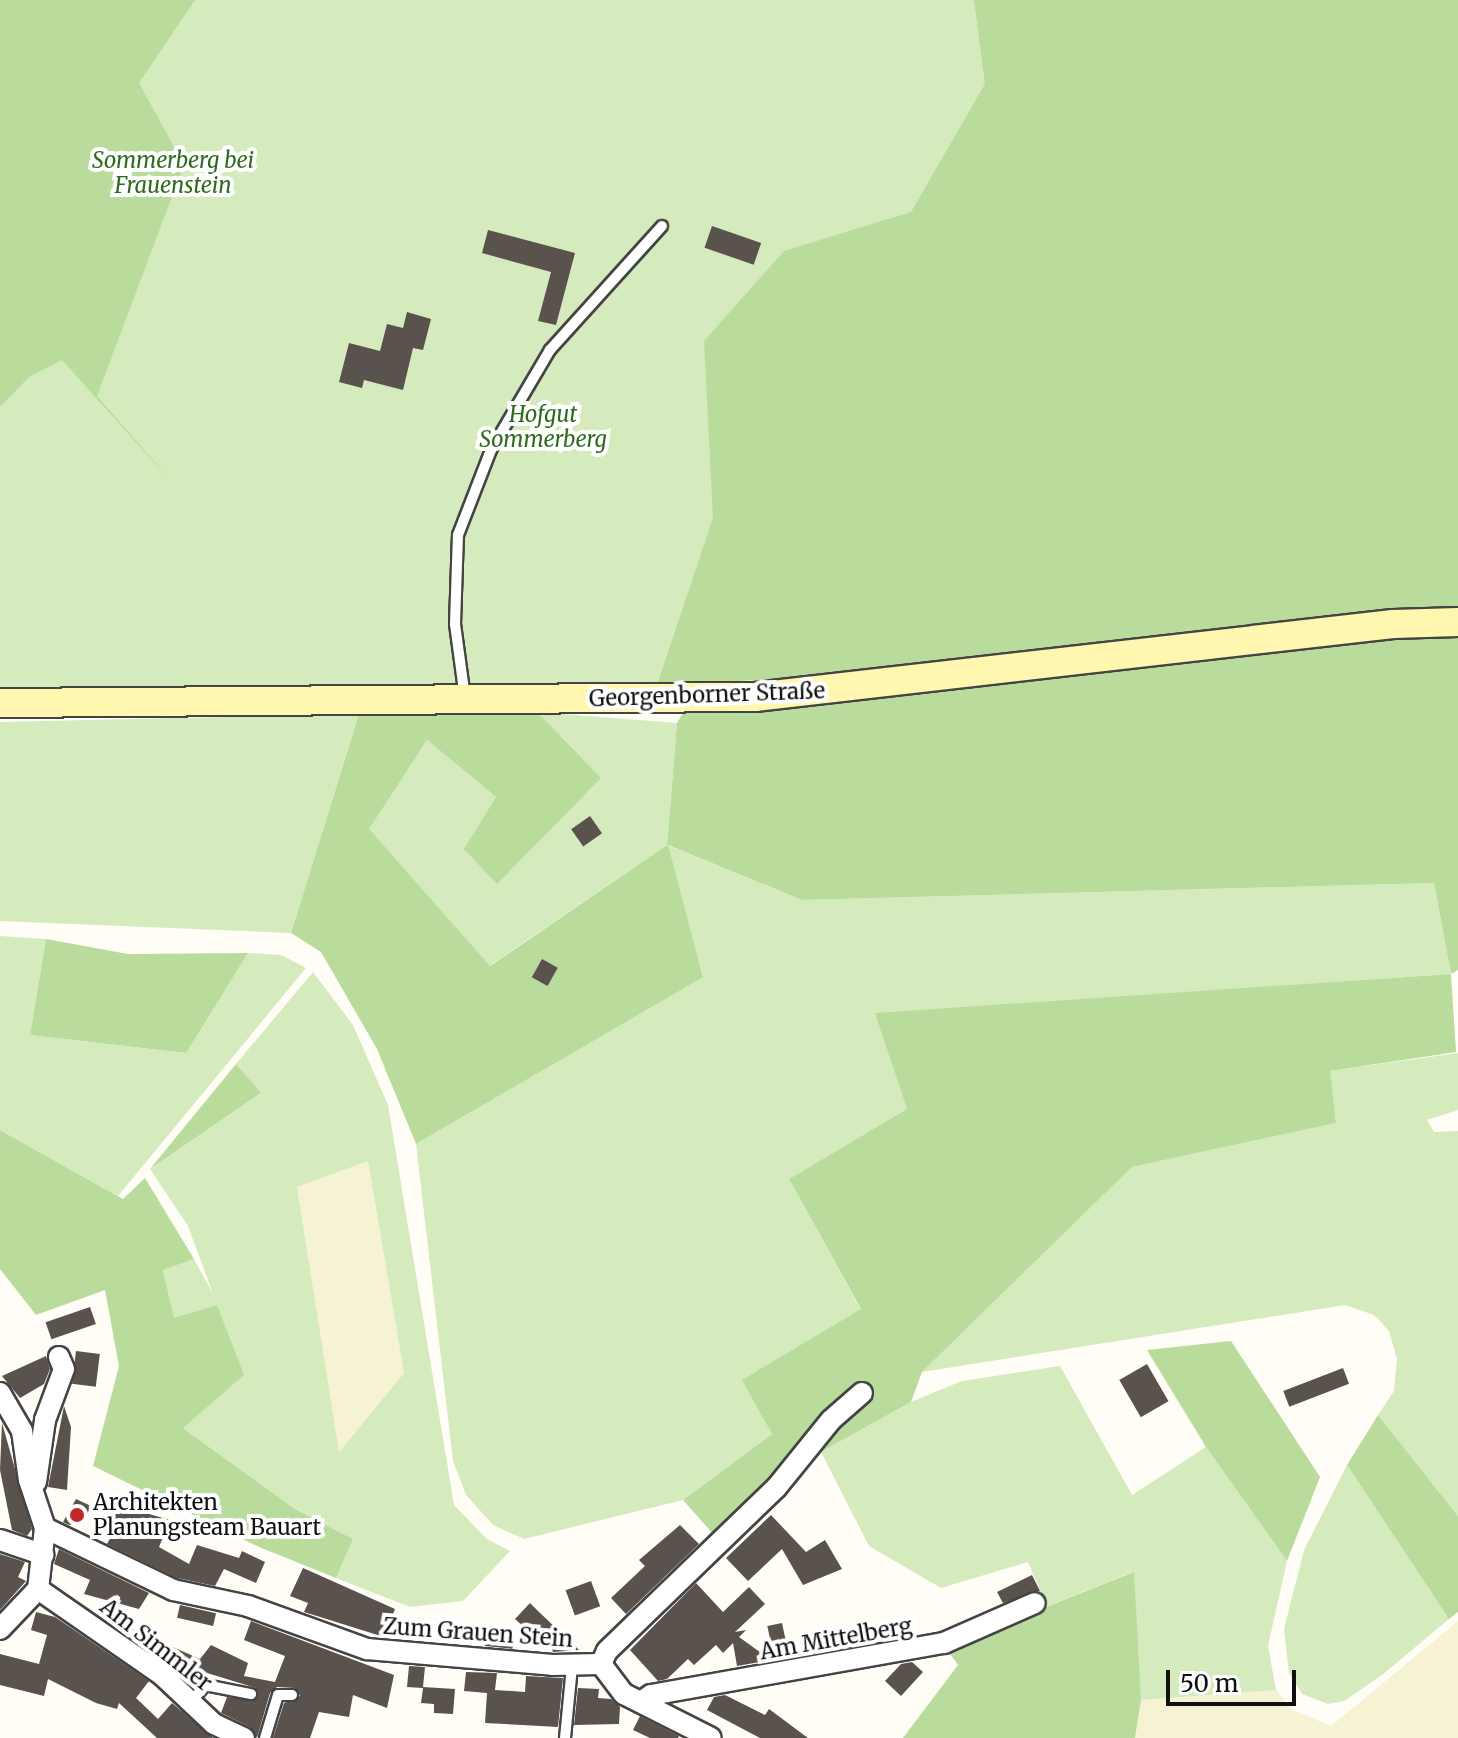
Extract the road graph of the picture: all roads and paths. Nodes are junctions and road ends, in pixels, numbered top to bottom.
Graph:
1 (662, 226) dead end
2 (1458, 622) edge
3 (466, 701) junction
4 (0, 703) edge
5 (59, 1357) dead end
6 (0, 1393) edge
7 (862, 1393) dead end
8 (34, 1494) junction
9 (45, 1528) junction
10 (0, 1540) edge
11 (44, 1555) junction
12 (38, 1589) junction
13 (1035, 1603) dead end
14 (0, 1629) edge
15 (601, 1664) junction
16 (572, 1666) junction
17 (251, 1694) dead end
18 (292, 1695) dead end
19 (192, 1701) junction
20 (641, 1702) junction
21 (244, 1738) edge
22 (265, 1738) edge
23 (565, 1738) edge
24 (711, 1738) edge

1 - 3 lane
2 - 3 main road, Georgenborner Straße
3 - 4 main road, Georgenborner Straße
5 - 8 street
6 - 8 street
7 - 15 street, Zum Grauen Stein
8 - 9 street
9 - 11 street
9 - 16 street, Zum Grauen Stein
10 - 11 street
11 - 12 street
12 - 14 street
12 - 19 street, Am Simmler
13 - 20 street, Am Mittelberg
15 - 16 street, Zum Grauen Stein
15 - 20 street
16 - 23 lane
17 - 19 lane
18 - 22 lane
19 - 21 street, Am Simmler
20 - 24 street

